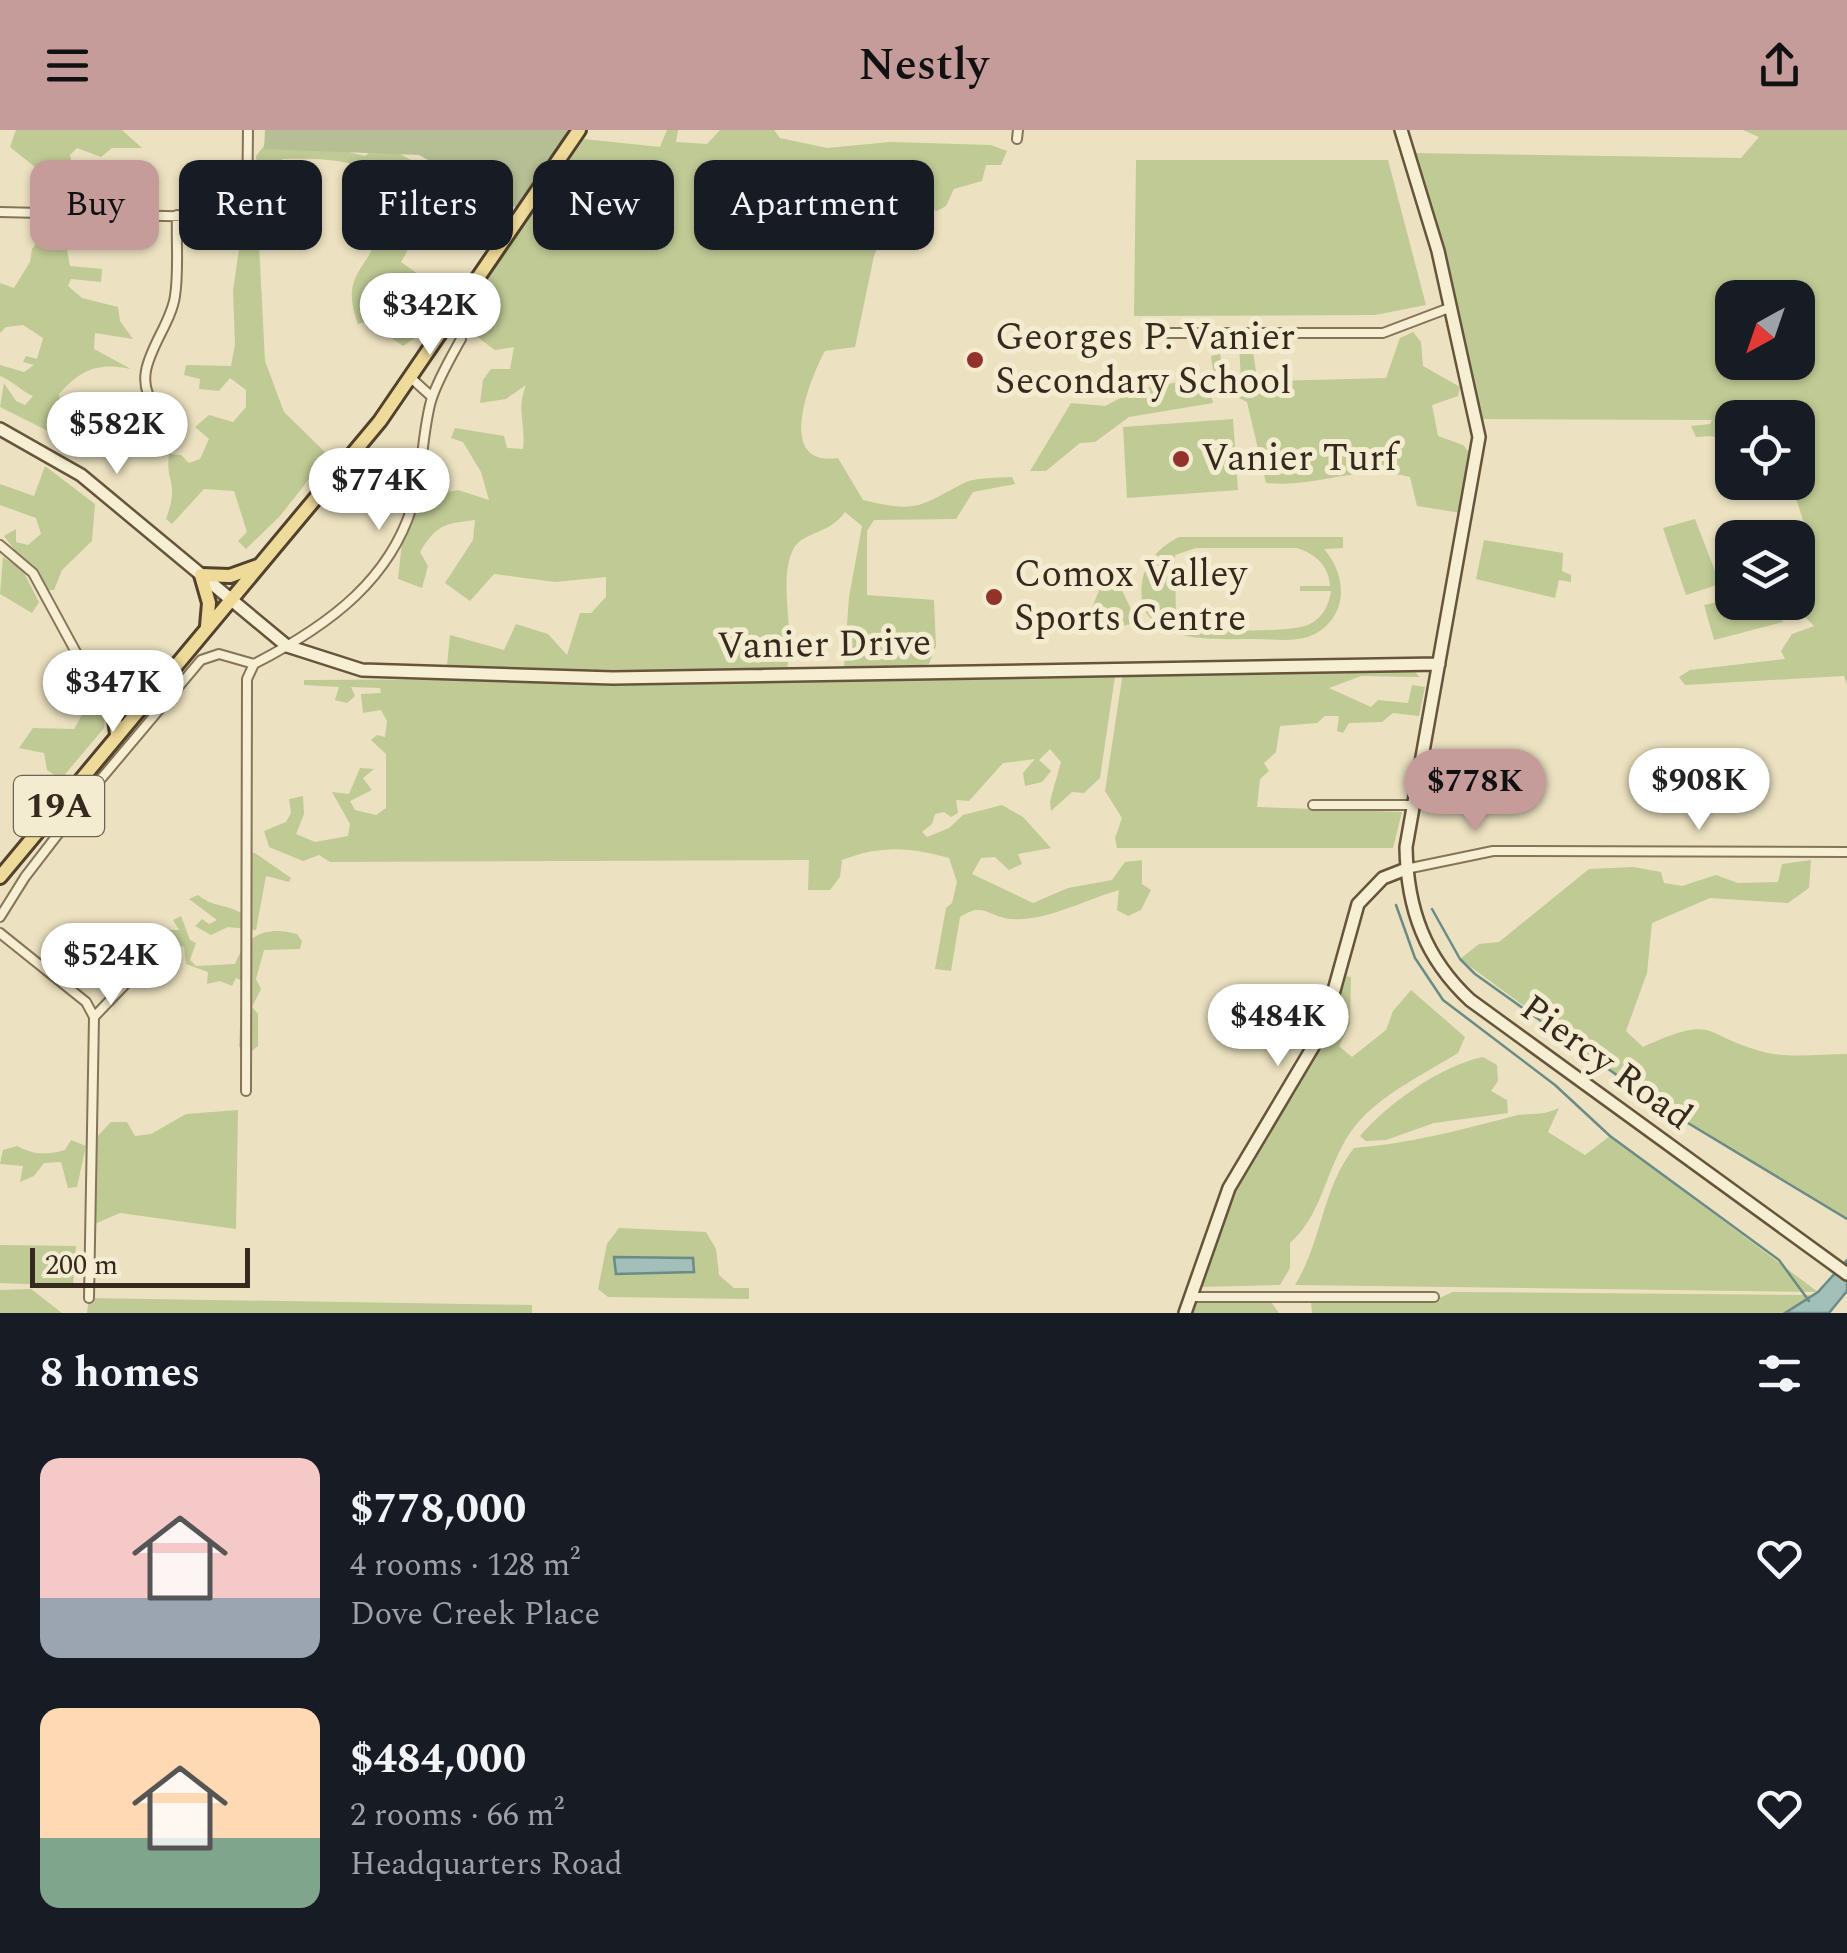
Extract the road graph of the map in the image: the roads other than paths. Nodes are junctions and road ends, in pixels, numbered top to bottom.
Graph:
1 (248, 130) edge
2 (580, 130) edge
3 (1401, 130) edge
4 (0, 212) edge
5 (177, 216) junction
6 (1449, 308) junction
7 (1168, 333) dead end
8 (461, 338) dead end
9 (411, 378) junction
10 (432, 397) junction
11 (156, 408) dead end
12 (0, 429) edge
13 (0, 545) edge
14 (260, 566) junction
15 (201, 575) junction
16 (230, 600) junction
17 (206, 628) junction
18 (287, 646) junction
19 (254, 664) junction
20 (1439, 664) junction
21 (157, 686) junction
22 (112, 697) junction
23 (133, 715) junction
24 (116, 734) junction
25 (1313, 805) dead end
26 (1415, 806) junction
27 (1847, 852) edge
28 (1406, 869) junction
29 (0, 877) edge
30 (0, 917) edge
31 (0, 932) edge
32 (136, 973) dead end
33 (94, 1018) junction
34 (246, 1091) dead end
35 (1847, 1274) edge
36 (1190, 1297) junction
37 (1434, 1297) dead end
38 (89, 1298) dead end
39 (1185, 1313) edge

1 - 5 street
2 - 9 main road, 19A
3 - 6 street, Piercy Road
4 - 5 street
5 - 11 street
6 - 7 street
6 - 20 street, Piercy Road
8 - 10 street
9 - 10 street
9 - 14 main road, 19A
10 - 18 street
12 - 15 street, Vanier Drive
13 - 22 street
14 - 15 main road
14 - 16 main road, 19A
15 - 16 street, Vanier Drive
15 - 17 main road
16 - 17 main road, 19A
16 - 18 street, Vanier Drive
17 - 21 main road, 19A
18 - 19 street
18 - 20 street, Vanier Drive
19 - 30 street
19 - 34 street
20 - 26 street, Piercy Road
21 - 22 main road
21 - 23 main road, 19A
22 - 23 street
22 - 24 main road
23 - 24 main road, 19A
24 - 29 main road, 19A
25 - 26 street
26 - 28 street, Piercy Road
27 - 28 street
28 - 35 street, Piercy Road
28 - 36 street
31 - 33 street
32 - 33 street
33 - 38 street
36 - 37 street
36 - 39 street

